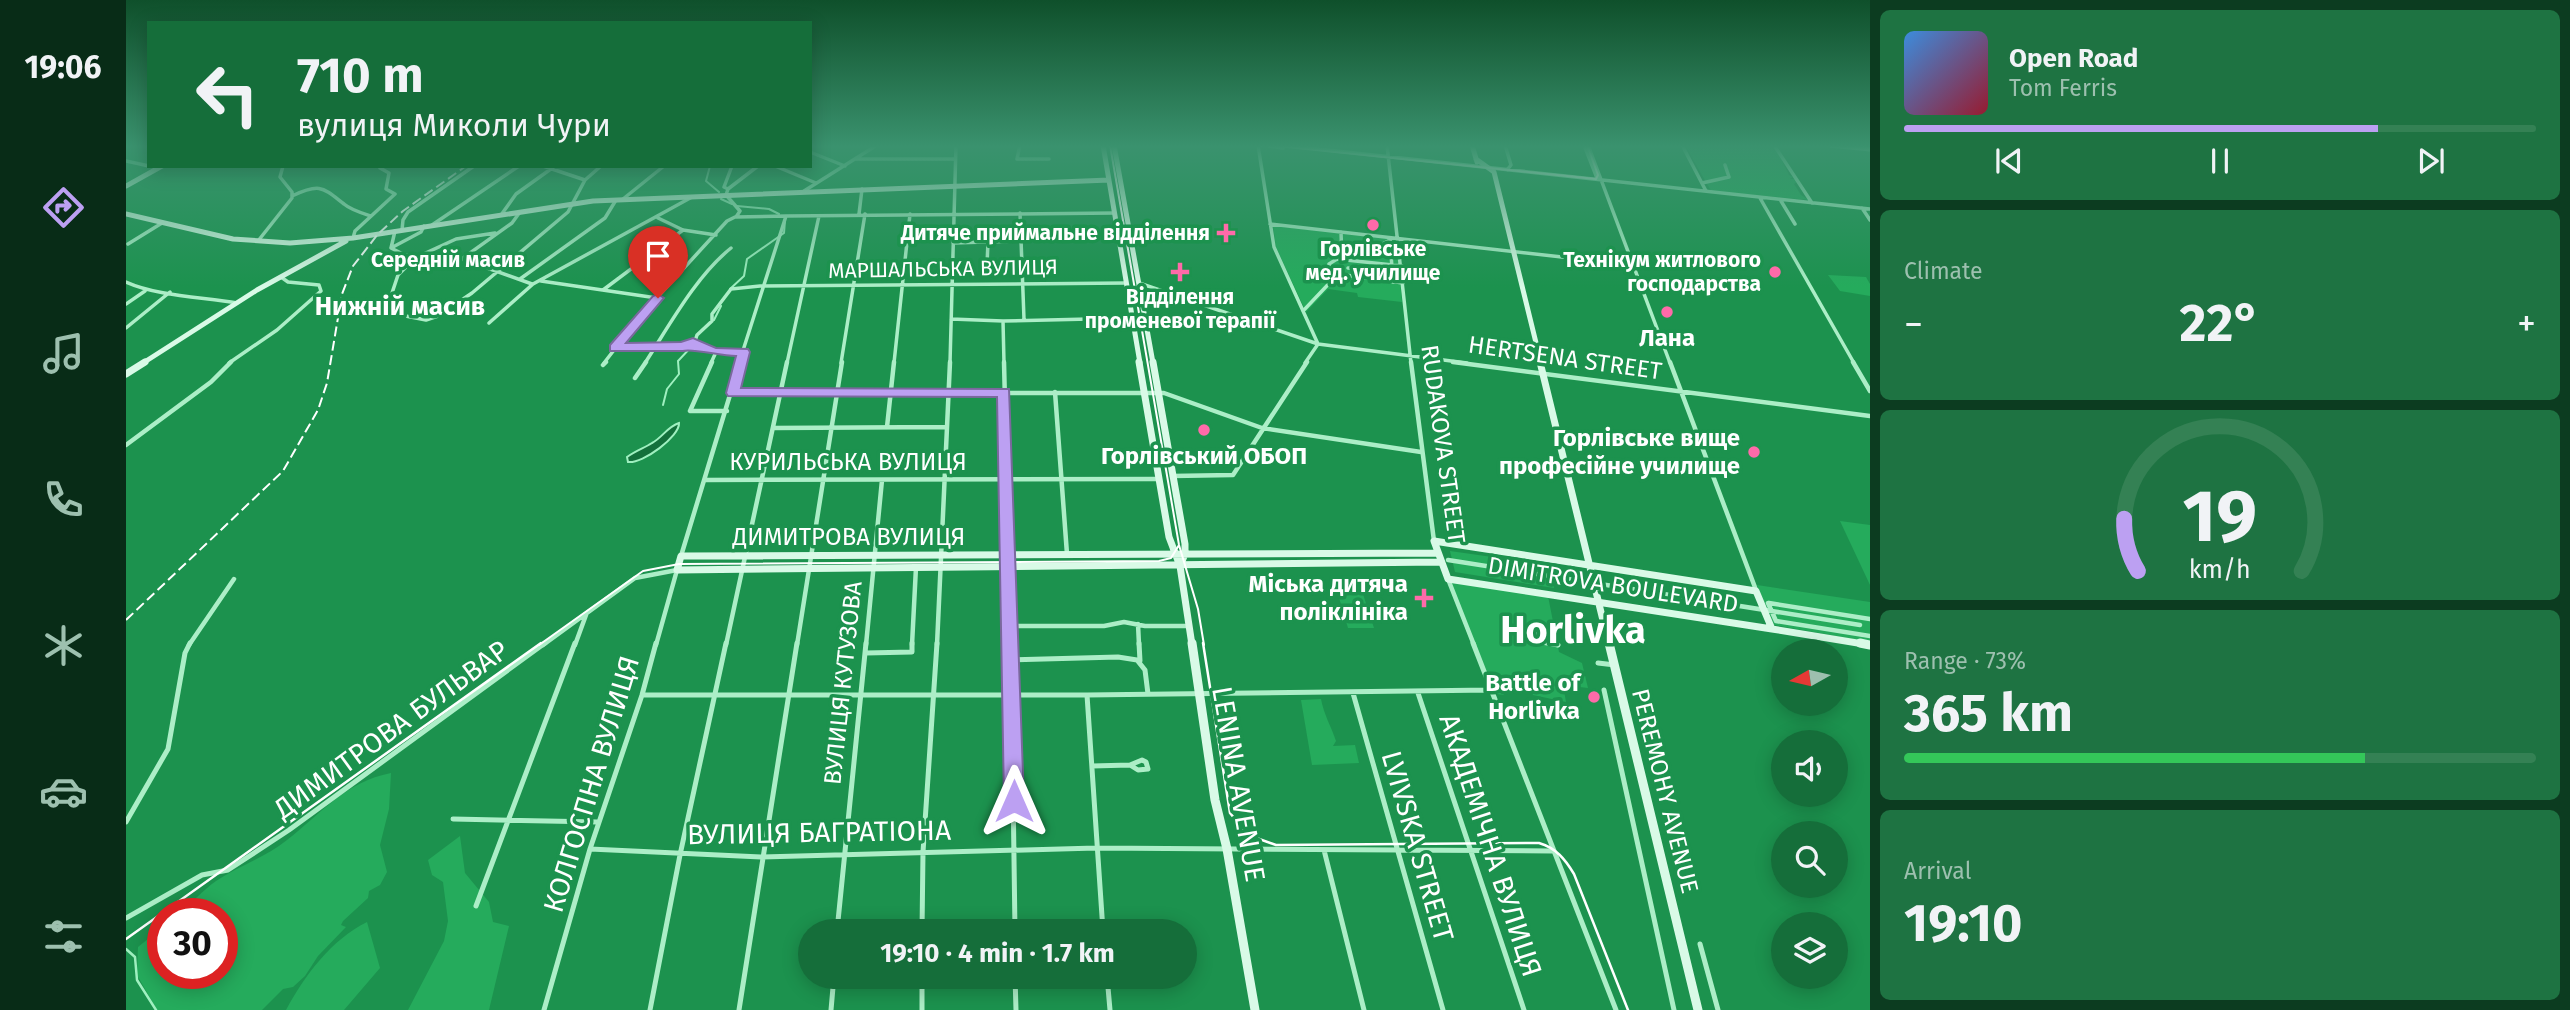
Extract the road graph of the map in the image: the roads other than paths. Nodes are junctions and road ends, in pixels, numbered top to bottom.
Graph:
1 (290, 192) edge
2 (300, 192) edge
3 (332, 192) edge
4 (392, 192) edge
5 (437, 192) edge
6 (480, 192) edge
7 (520, 192) edge
8 (578, 192) edge
9 (629, 192) edge
10 (726, 192) edge
11 (727, 192) edge
12 (862, 192) edge
13 (954, 192) edge
14 (1111, 192) edge
15 (1123, 192) edge
16 (1266, 192) edge
17 (1393, 192) edge
18 (1495, 192) edge
19 (1605, 192) edge
20 (1707, 192) edge
21 (1805, 192) edge
22 (292, 196) junction
23 (693, 196) junction
24 (1759, 198) junction
25 (619, 200) junction
26 (1781, 200) junction
27 (1812, 203) junction
28 (572, 204) junction
29 (1862, 208) junction
30 (1870, 209) edge
31 (520, 212) junction
32 (954, 212) junction
33 (1020, 213) junction
34 (1115, 213) junction
35 (126, 214) edge
36 (859, 214) junction
37 (865, 214) junction
38 (910, 214) junction
39 (502, 215) junction
40 (372, 216) junction
41 (786, 216) junction
42 (819, 216) junction
43 (657, 217) junction
44 (736, 217) junction
45 (1870, 220) edge
46 (162, 223) junction
47 (1270, 224) junction
48 (1796, 224) dead end
49 (432, 225) junction
50 (424, 226) junction
51 (402, 230) junction
52 (683, 230) junction
53 (395, 231) junction
54 (1341, 232) junction
55 (495, 233) junction
56 (716, 236) junction
57 (353, 238) junction
58 (1399, 238) junction
59 (258, 242) junction
60 (340, 242) junction
61 (988, 242) junction
62 (1021, 242) junction
63 (953, 243) junction
64 (128, 244) dead end
65 (391, 248) junction
66 (731, 248) dead end
67 (1514, 252) junction
68 (419, 255) junction
69 (462, 259) junction
70 (1342, 259) junction
71 (1356, 260) junction
72 (987, 265) dead end
73 (1392, 265) junction
74 (1633, 265) junction
75 (1402, 266) junction
76 (1348, 268) dead end
77 (1358, 269) junction
78 (496, 273) junction
79 (1393, 273) junction
80 (1338, 274) junction
81 (281, 277) junction
82 (1358, 277) junction
83 (519, 280) junction
84 (540, 281) junction
85 (126, 282) edge
86 (1393, 282) junction
87 (1126, 283) junction
88 (1139, 283) junction
89 (1404, 283) junction
90 (533, 284) junction
91 (1023, 284) junction
92 (952, 285) junction
93 (760, 286) junction
94 (805, 286) junction
95 (853, 286) junction
96 (902, 286) junction
97 (602, 290) junction
98 (145, 291) junction
99 (171, 292) junction
100 (658, 298) junction
101 (126, 303) edge
102 (237, 303) junction
103 (1303, 311) junction
104 (1024, 318) junction
105 (1132, 318) junction
106 (951, 319) junction
107 (1003, 321) junction
108 (489, 323) dead end
109 (126, 328) edge
110 (694, 344) junction
111 (1318, 344) junction
112 (615, 348) junction
113 (653, 348) junction
114 (716, 352) junction
115 (744, 352) junction
116 (1410, 355) junction
117 (603, 365) dead end
118 (1544, 373) junction
119 (126, 374) edge
120 (635, 377) dead end
121 (1870, 391) edge
122 (891, 392) junction
123 (948, 392) junction
124 (1004, 392) junction
125 (1055, 392) junction
126 (1158, 392) junction
127 (1680, 392) junction
128 (733, 393) junction
129 (781, 393) junction
130 (836, 393) junction
131 (1144, 393) junction
132 (727, 411) junction
133 (1870, 416) edge
134 (831, 427) junction
135 (887, 427) junction
136 (947, 427) junction
137 (773, 428) junction
138 (1262, 428) junction
139 (126, 445) edge
140 (1421, 452) junction
141 (1172, 476) junction
142 (944, 479) junction
143 (1062, 479) junction
144 (1159, 479) junction
145 (704, 480) junction
146 (761, 480) junction
147 (882, 480) junction
148 (1006, 480) junction
149 (824, 481) junction
150 (1434, 541) junction
151 (1438, 553) junction
152 (1173, 554) junction
153 (1185, 554) junction
154 (1008, 555) junction
155 (1067, 555) junction
156 (681, 556) junction
157 (745, 556) junction
158 (874, 556) junction
159 (941, 556) junction
160 (810, 557) junction
161 (1445, 561) junction
162 (1590, 565) junction
163 (1180, 566) junction
164 (916, 567) junction
165 (940, 567) junction
166 (1009, 567) junction
167 (808, 568) junction
168 (874, 568) junction
169 (742, 569) junction
170 (677, 570) junction
171 (234, 579) dead end
172 (1448, 579) junction
173 (1595, 584) junction
174 (1756, 591) junction
175 (1600, 603) junction
176 (1768, 610) junction
177 (586, 615) junction
178 (1856, 617) junction
179 (1870, 619) edge
180 (1138, 624) junction
181 (1860, 625) junction
182 (1010, 626) junction
183 (1189, 626) junction
184 (1772, 630) junction
185 (1520, 635) dead end
186 (1867, 635) edge
187 (1528, 636) junction
188 (1556, 638) dead end
189 (1558, 645) dead end
190 (1870, 645) edge
191 (866, 653) junction
192 (1011, 660) junction
193 (1140, 662) junction
194 (1598, 663) dead end
195 (1615, 665) junction
196 (1491, 690) junction
197 (1604, 690) dead end
198 (1200, 693) junction
199 (1353, 693) junction
200 (1418, 693) junction
201 (1148, 694) junction
202 (642, 695) junction
203 (790, 695) junction
204 (862, 695) junction
205 (1012, 695) junction
206 (1087, 695) junction
207 (717, 696) junction
208 (935, 696) junction
209 (1130, 765) dead end
210 (1091, 766) junction
211 (453, 819) dead end
212 (509, 820) junction
213 (126, 822) edge
214 (598, 822) junction
215 (1096, 848) junction
216 (590, 849) junction
217 (1227, 849) junction
218 (1397, 849) junction
219 (1324, 850) junction
220 (1471, 850) junction
221 (1552, 850) junction
222 (1014, 851) junction
223 (923, 852) junction
224 (680, 855) junction
225 (844, 855) junction
226 (761, 857) junction
227 (476, 906) dead end
228 (126, 918) edge
229 (838, 919) edge
230 (922, 919) edge
231 (1015, 919) edge
232 (1102, 919) edge
233 (1700, 944) dead end
234 (833, 989) edge
235 (922, 989) edge
236 (1015, 989) edge
237 (1108, 989) edge
238 (544, 1010) edge
239 (650, 1010) edge
240 (738, 1010) edge
241 (831, 1010) edge
242 (922, 1010) edge
243 (1016, 1010) edge
244 (1110, 1010) edge
245 (1255, 1010) edge
246 (1364, 1010) edge
247 (1443, 1010) edge
248 (1524, 1010) edge
249 (1616, 1010) edge
250 (1674, 1010) edge
251 (1698, 1010) edge
252 (1718, 1010) edge

1 - 22 street
2 - 22 street
3 - 40 street
4 - 40 street
5 - 51 street
6 - 49 street
7 - 39 street
8 - 28 street
9 - 25 street
10 - 23 street
11 - 44 street
12 - 36 street
13 - 32 street
14 - 34 street, LENINA AVENUE
15 - 88 street
16 - 47 street
17 - 58 street, RUDAKOVA STREET
18 - 67 street, PEREMOHY AVENUE
19 - 74 street
20 - 24 street
21 - 27 street
22 - 59 street
23 - 25 street
23 - 43 street
24 - 26 street
24 - 121 street
25 - 28 street
25 - 83 street
26 - 27 street
26 - 48 street
27 - 29 street
28 - 31 street
28 - 78 street
29 - 30 street
29 - 45 street
31 - 39 street
31 - 55 street
32 - 33 street
32 - 38 street
32 - 63 street
33 - 34 street
33 - 62 street
34 - 87 street, LENINA AVENUE
35 - 46 street
36 - 37 street
36 - 42 street
37 - 38 street
37 - 95 street
38 - 96 street
39 - 49 street
40 - 57 street
41 - 42 street
41 - 44 street
41 - 93 street
42 - 94 street
43 - 52 street
43 - 84 street
44 - 56 street
46 - 59 street
46 - 64 street
47 - 54 street
47 - 103 street
49 - 50 street
50 - 51 street
50 - 65 street
51 - 53 street
52 - 56 street
52 - 97 street
53 - 57 street
53 - 65 street
54 - 58 street
54 - 70 street
55 - 68 street
55 - 69 street
56 - 100 street
57 - 60 street
58 - 67 street
58 - 75 street, RUDAKOVA STREET
59 - 60 street
60 - 81 street
61 - 62 street
61 - 63 street
61 - 72 street
62 - 91 street
63 - 92 street
65 - 68 street
66 - 113 street
67 - 74 street
67 - 118 street, PEREMOHY AVENUE
68 - 69 street
68 - 78 street
69 - 78 street
70 - 71 street
70 - 80 street
71 - 73 street
71 - 73 street
71 - 77 street
73 - 75 street
73 - 79 street
74 - 127 street
75 - 89 street, RUDAKOVA STREET
76 - 77 street
77 - 79 street
77 - 82 street
78 - 83 street
79 - 86 street
80 - 82 street
80 - 103 street
81 - 102 street
81 - 139 street
82 - 86 street
83 - 90 street
84 - 90 street
84 - 97 street
85 - 98 street
86 - 89 street
87 - 88 street
87 - 91 street, МАРШАЛЬСЬКА ВУЛИЦЯ
87 - 105 street, LENINA AVENUE
88 - 111 street, HERTSENA STREET
88 - 126 street
89 - 116 street, RUDAKOVA STREET
90 - 108 street
91 - 92 street, МАРШАЛЬСЬКА ВУЛИЦЯ
91 - 104 street
92 - 96 street, МАРШАЛЬСЬКА ВУЛИЦЯ
92 - 106 street
93 - 94 street, МАРШАЛЬСЬКА ВУЛИЦЯ
93 - 110 street, МАРШАЛЬСЬКА ВУЛИЦЯ
93 - 115 street
94 - 95 street, МАРШАЛЬСЬКА ВУЛИЦЯ
94 - 129 street
95 - 96 street, МАРШАЛЬСЬКА ВУЛИЦЯ
95 - 130 street
96 - 122 street
97 - 100 street
98 - 99 street
98 - 101 street
99 - 102 street
99 - 109 street
100 - 112 street
102 - 119 street
103 - 111 street
104 - 105 street
104 - 107 street
105 - 131 street, LENINA AVENUE
106 - 107 street
106 - 123 street
107 - 124 street
110 - 113 street
110 - 114 street
111 - 116 street, HERTSENA STREET
111 - 138 street
112 - 113 street
112 - 117 street
113 - 120 street
114 - 115 street
114 - 132 street
115 - 128 street
116 - 118 street, HERTSENA STREET
116 - 140 street, RUDAKOVA STREET
118 - 127 street, HERTSENA STREET
118 - 162 street, PEREMOHY AVENUE
122 - 123 street
122 - 130 street
122 - 135 street
123 - 124 street
123 - 136 street
124 - 125 street
124 - 148 street
125 - 131 street
125 - 143 street
126 - 131 street
126 - 138 street
126 - 141 street
127 - 133 street, HERTSENA STREET
127 - 174 street
128 - 129 street
128 - 132 street
129 - 130 street
129 - 137 street
130 - 134 street
131 - 144 street, LENINA AVENUE
132 - 145 street
134 - 135 street
134 - 137 street
134 - 149 street
135 - 136 street
136 - 142 street
137 - 146 street
138 - 140 street
138 - 141 street
140 - 150 street, RUDAKOVA STREET
141 - 153 street
142 - 147 street, КУРИЛЬСЬКА ВУЛИЦЯ
142 - 148 street, КУРИЛЬСЬКА ВУЛИЦЯ
142 - 159 street
143 - 144 street, КУРИЛЬСЬКА ВУЛИЦЯ
143 - 148 street, КУРИЛЬСЬКА ВУЛИЦЯ
143 - 155 street
144 - 152 street, LENINA AVENUE
145 - 146 street, КУРИЛЬСЬКА ВУЛИЦЯ
145 - 156 street
146 - 149 street, КУРИЛЬСЬКА ВУЛИЦЯ
146 - 157 street
147 - 149 street, КУРИЛЬСЬКА ВУЛИЦЯ
147 - 158 street, ВУЛИЦЯ КУТУЗОВА
148 - 154 street
149 - 160 street
150 - 151 street, RUDAKOVA STREET
150 - 162 street, DIMITROVA BOULEVARD
151 - 153 street
151 - 161 street, RUDAKOVA STREET
152 - 153 street, ДИМИТРОВА ВУЛИЦЯ
152 - 155 street, ДИМИТРОВА ВУЛИЦЯ
152 - 163 street, LENINA AVENUE
153 - 163 street
154 - 155 street, ДИМИТРОВА ВУЛИЦЯ
154 - 159 street, ДИМИТРОВА ВУЛИЦЯ
154 - 166 street
156 - 157 street, ДИМИТРОВА ВУЛИЦЯ
156 - 170 street
157 - 160 street, ДИМИТРОВА ВУЛИЦЯ
157 - 169 street
158 - 159 street, ДИМИТРОВА ВУЛИЦЯ
158 - 160 street, ДИМИТРОВА ВУЛИЦЯ
158 - 168 street, ВУЛИЦЯ КУТУЗОВА
159 - 165 street
160 - 167 street
161 - 163 street
161 - 172 street, RUDAKOVA STREET
161 - 173 street
162 - 173 street, PEREMOHY AVENUE
162 - 174 street, DIMITROVA BOULEVARD
163 - 166 street, ДИМИТРОВА ВУЛИЦЯ
163 - 183 street, LENINA AVENUE
164 - 165 street, ДИМИТРОВА ВУЛИЦЯ
164 - 168 street, ДИМИТРОВА ВУЛИЦЯ
164 - 191 street
165 - 166 street, ДИМИТРОВА ВУЛИЦЯ
165 - 208 street
166 - 182 street
167 - 168 street, ДИМИТРОВА ВУЛИЦЯ
167 - 169 street, ДИМИТРОВА ВУЛИЦЯ
167 - 203 street
168 - 191 street, ВУЛИЦЯ КУТУЗОВА
169 - 170 street, ДИМИТРОВА ВУЛИЦЯ
169 - 207 street
170 - 177 street, ДИМИТРОВА БУЛЬВАР
170 - 202 street, КОЛГОСПНА ВУЛИЦЯ
171 - 213 street
172 - 175 street, DIMITROVA BOULEVARD
172 - 196 street, RUDAKOVA STREET
173 - 175 street, PEREMOHY AVENUE
173 - 176 street
174 - 176 street
175 - 184 street, DIMITROVA BOULEVARD
175 - 195 street, PEREMOHY AVENUE
176 - 178 street
176 - 181 street
176 - 184 street
176 - 186 street
177 - 212 street
177 - 228 street, ДИМИТРОВА БУЛЬВАР
178 - 179 street
178 - 181 street
180 - 182 street
180 - 183 street
180 - 193 street
181 - 186 street
182 - 192 street
183 - 198 street, LENINA AVENUE
184 - 190 street, DIMITROVA BOULEVARD
185 - 187 street
187 - 188 street
187 - 189 street
191 - 204 street, ВУЛИЦЯ КУТУЗОВА
192 - 193 street
192 - 205 street
193 - 201 street
194 - 195 street
195 - 251 street, PEREMOHY AVENUE
196 - 200 street
196 - 221 street, RUDAKOVA STREET
197 - 250 street
198 - 199 street
198 - 201 street
198 - 217 street, LENINA AVENUE
199 - 200 street
199 - 218 street, LVIVSKA STREET
200 - 220 street, АКАДЕМІЧНА ВУЛИЦЯ
201 - 206 street
202 - 207 street
202 - 214 street, КОЛГОСПНА ВУЛИЦЯ
203 - 204 street
203 - 207 street
203 - 226 street
204 - 208 street
204 - 225 street, ВУЛИЦЯ КУТУЗОВА
205 - 206 street
205 - 208 street
205 - 222 street
206 - 210 street
207 - 224 street
208 - 223 street
209 - 210 street
210 - 215 street
211 - 212 street
212 - 214 street
212 - 227 street
214 - 216 street, КОЛГОСПНА ВУЛИЦЯ
215 - 217 street, ВУЛИЦЯ БАГРАТІОНА
215 - 222 street, ВУЛИЦЯ БАГРАТІОНА
215 - 232 street
216 - 224 street, ВУЛИЦЯ БАГРАТІОНА
216 - 238 street, КОЛГОСПНА ВУЛИЦЯ
217 - 219 street, ВУЛИЦЯ БАГРАТІОНА
217 - 245 street, LENINA AVENUE
218 - 219 street, ВУЛИЦЯ БАГРАТІОНА
218 - 220 street, ВУЛИЦЯ БАГРАТІОНА
218 - 247 street, LVIVSKA STREET
219 - 246 street
220 - 221 street, ВУЛИЦЯ БАГРАТІОНА
220 - 248 street, АКАДЕМІЧНА ВУЛИЦЯ
221 - 249 street, RUDAKOVA STREET
222 - 223 street, ВУЛИЦЯ БАГРАТІОНА
222 - 231 street
223 - 225 street, ВУЛИЦЯ БАГРАТІОНА
223 - 230 street
224 - 226 street, ВУЛИЦЯ БАГРАТІОНА
224 - 239 street
225 - 226 street, ВУЛИЦЯ БАГРАТІОНА
225 - 229 street, ВУЛИЦЯ КУТУЗОВА
226 - 240 street
233 - 252 street
234 - 241 street
235 - 242 street
236 - 243 street
237 - 244 street

